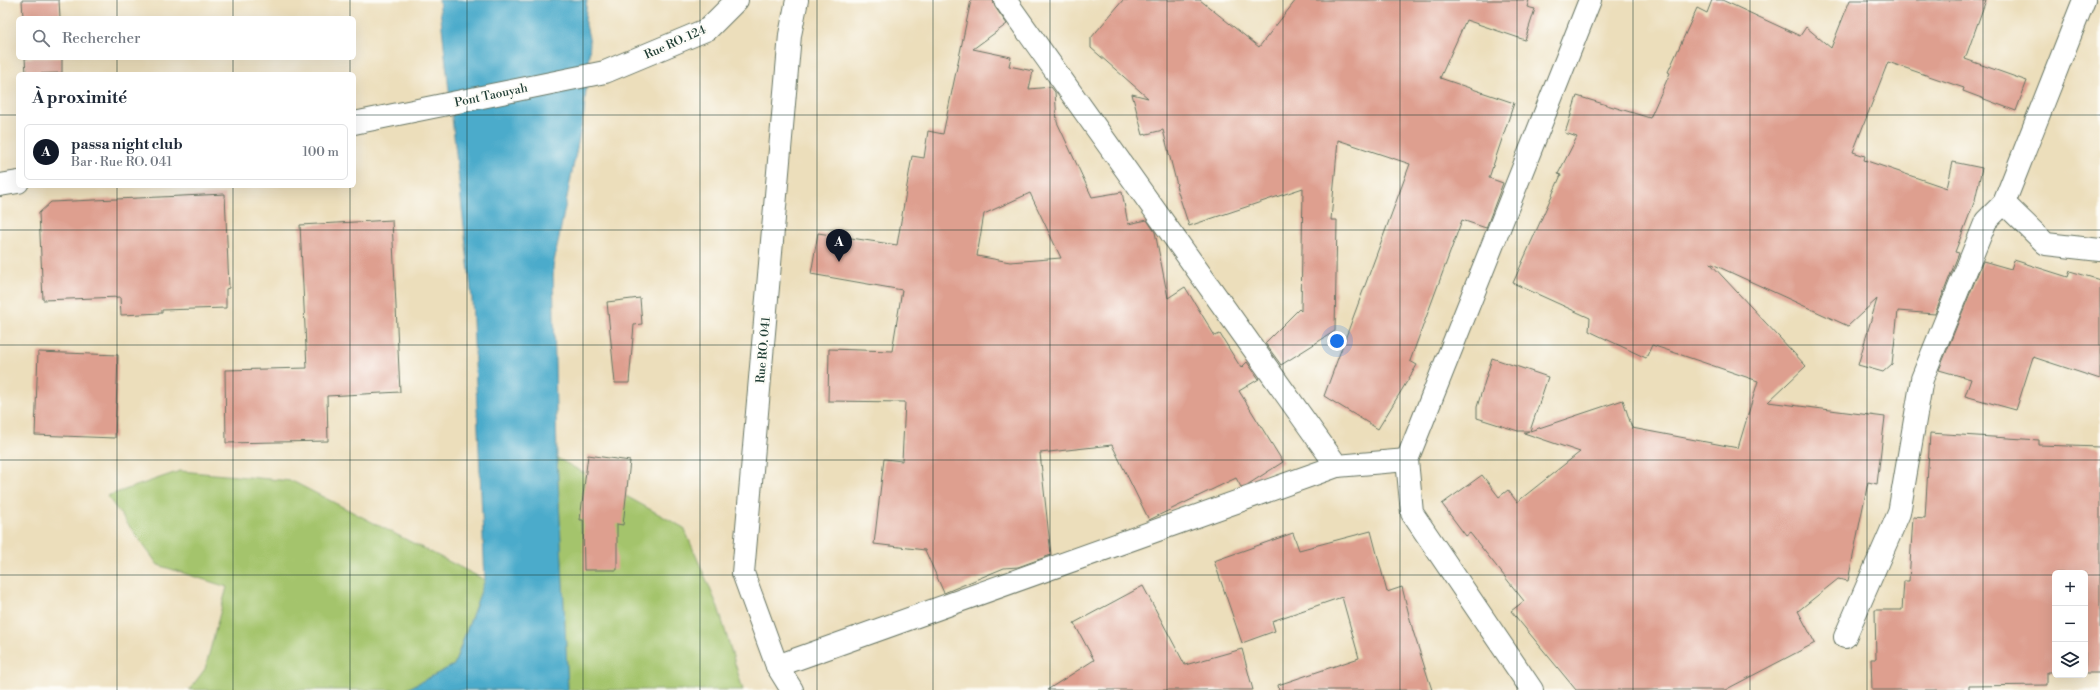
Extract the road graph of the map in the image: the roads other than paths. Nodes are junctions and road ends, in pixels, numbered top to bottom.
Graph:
1 (737, 0) edge
2 (796, 0) edge
3 (1005, 0) edge
4 (1590, 0) edge
5 (2084, 0) edge
6 (606, 72) joint
7 (356, 123) edge
8 (16, 182) edge
9 (0, 185) edge
10 (2004, 203) junction
11 (2100, 250) edge
12 (1407, 460) junction
13 (1337, 466) junction
14 (1846, 637) dead end
15 (777, 666) junction
16 (792, 690) edge
17 (1532, 690) edge

1 - 6 street, Rue RO. 124
2 - 15 street, Rue RO. 041
3 - 13 street
4 - 12 street
5 - 10 street
6 - 7 street, Pont Taouyah
8 - 9 street
10 - 11 street
10 - 14 street
12 - 13 street
12 - 17 street
13 - 15 street
15 - 16 street, Rue RO. 041

